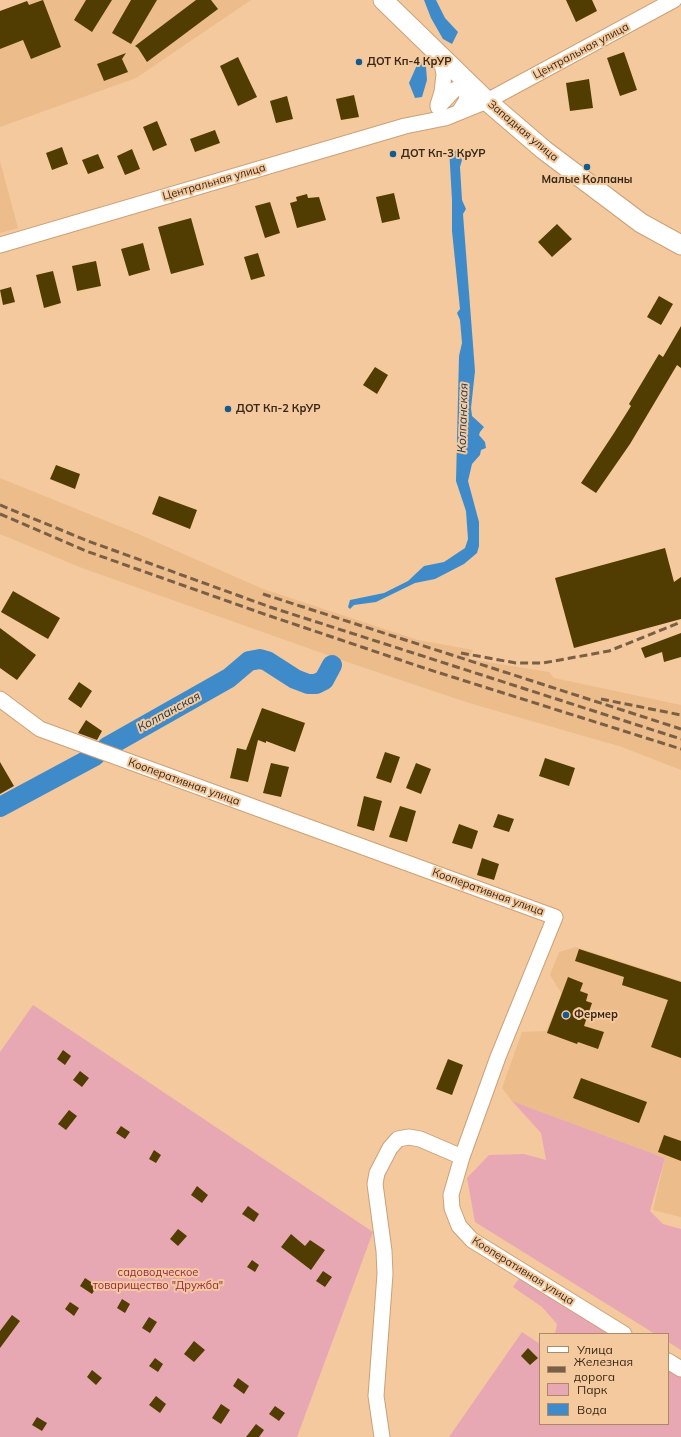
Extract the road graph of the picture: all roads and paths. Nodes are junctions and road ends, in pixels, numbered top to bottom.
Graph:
1 (383, 0) edge
2 (674, 0) edge
3 (440, 54) junction
4 (469, 84) junction
5 (487, 101) junction
6 (438, 106) junction
7 (459, 112) junction
8 (429, 120) junction
9 (681, 245) edge
10 (0, 246) edge
11 (0, 699) edge
12 (462, 1157) junction
13 (622, 1333) edge
14 (669, 1362) edge
15 (681, 1369) edge
16 (382, 1437) edge

1 - 3 main road, Западная улица
2 - 5 street, Центральная улица
3 - 4 main road, Западная улица
3 - 6 street
4 - 5 main road, Западная улица
4 - 6 street
4 - 7 street
5 - 7 street, Центральная улица
5 - 9 main road, Западная улица
6 - 8 street
7 - 8 street, Центральная улица
8 - 10 street, Центральная улица
11 - 12 street, Кооперативная улица
12 - 13 street, Кооперативная улица
12 - 16 street
14 - 15 street

